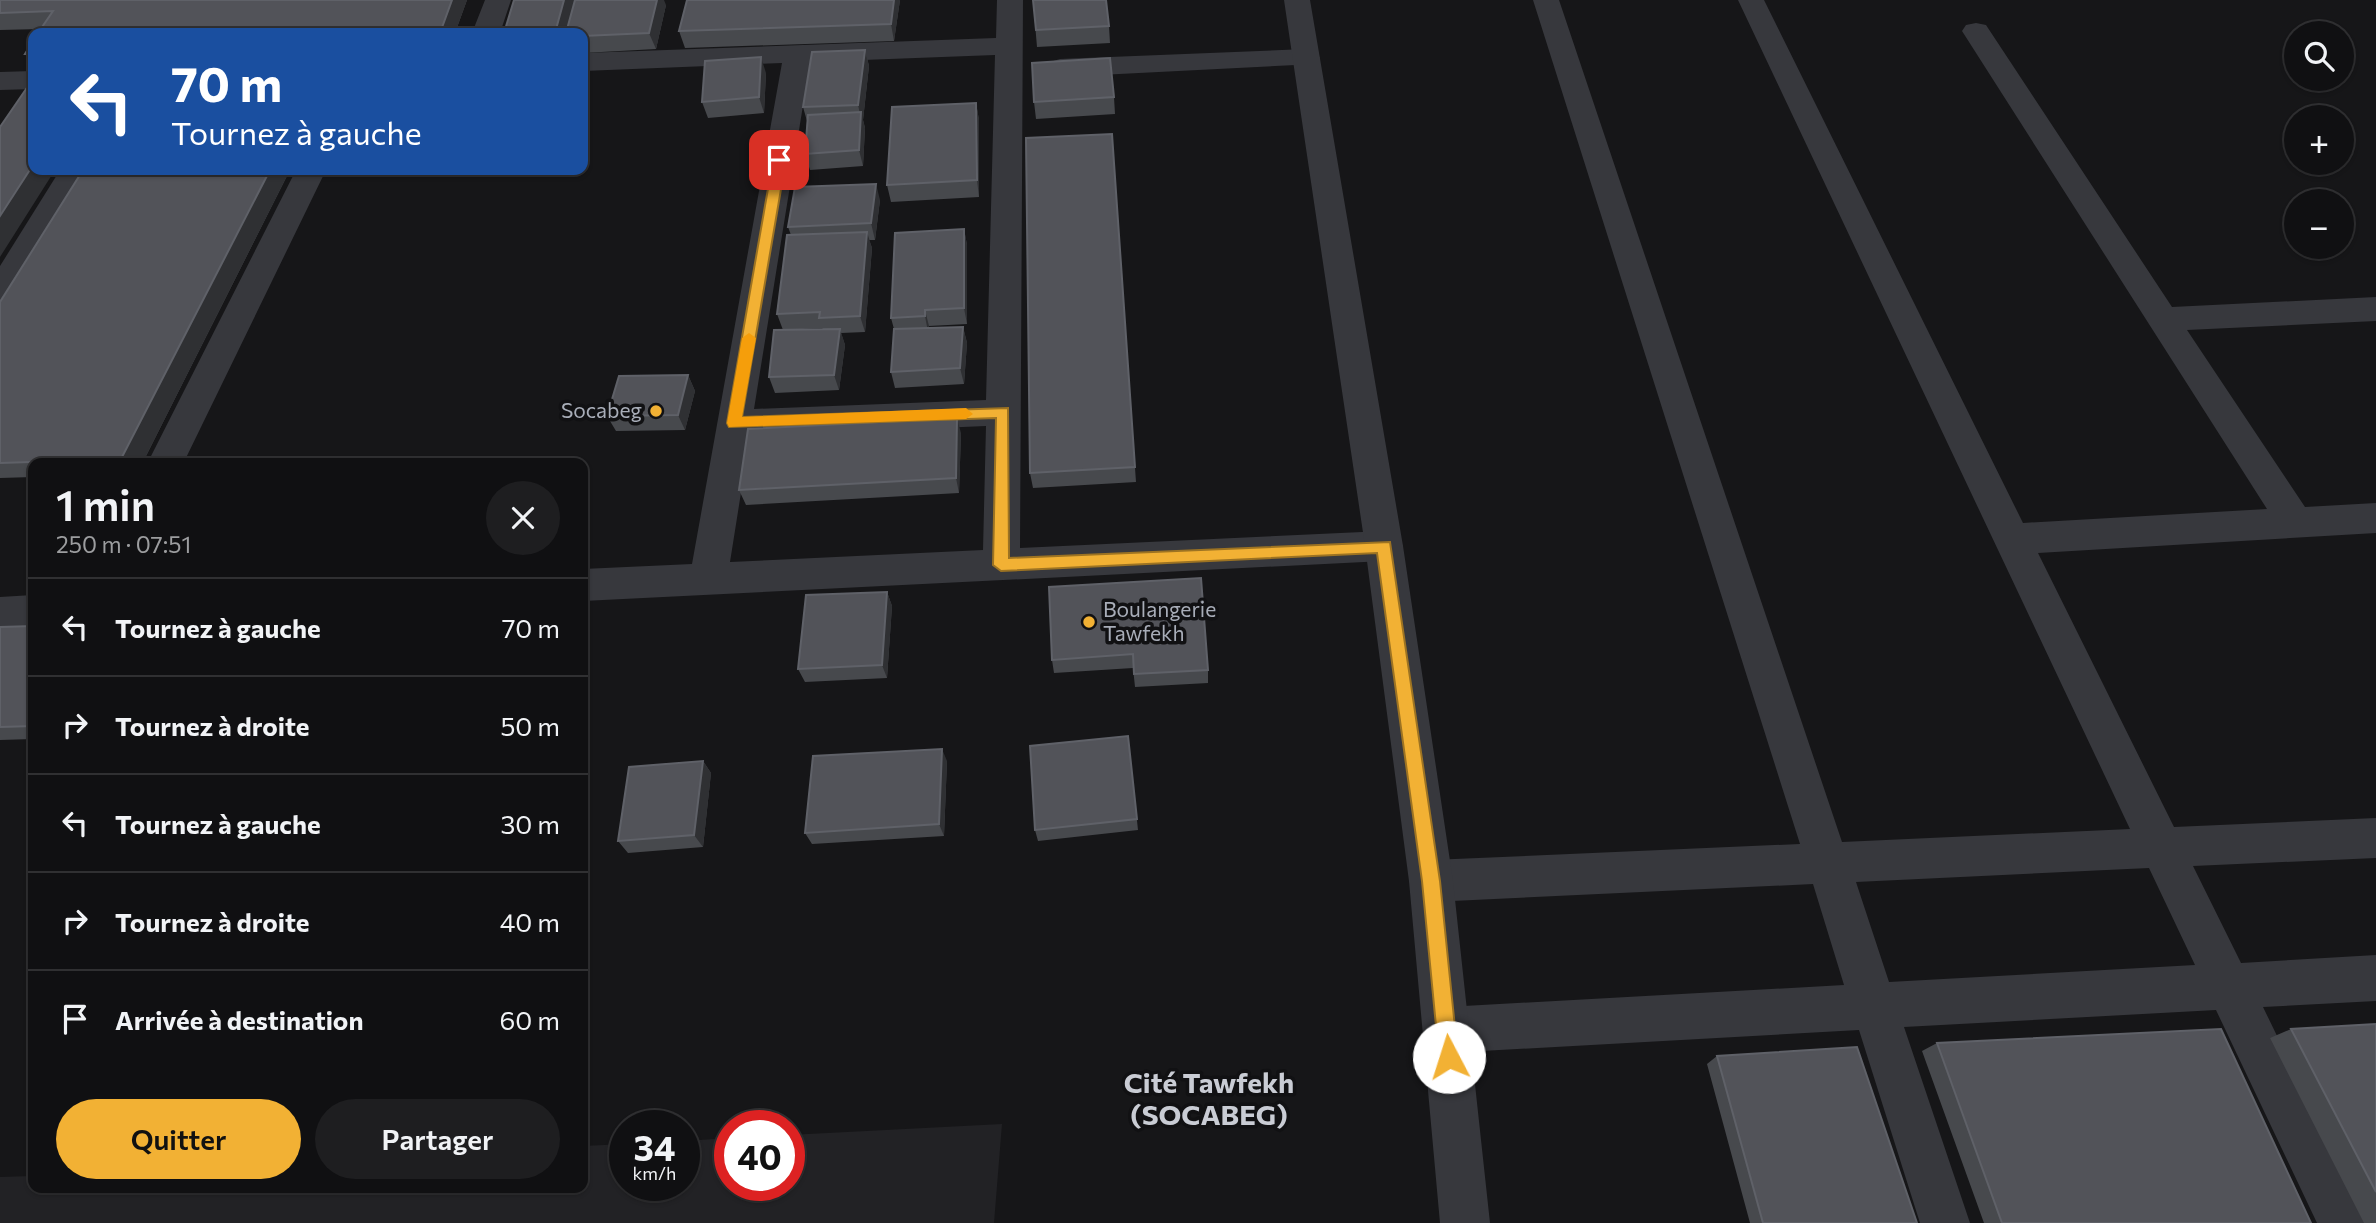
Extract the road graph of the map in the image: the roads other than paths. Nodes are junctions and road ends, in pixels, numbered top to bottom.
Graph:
1 (498, 0) edge
2 (1010, 0) edge
3 (1297, 0) edge
4 (1546, 0) edge
5 (1751, 0) edge
6 (488, 28) edge
7 (1976, 31) dead end
8 (797, 55) junction
9 (1009, 58) junction
10 (1306, 58) junction
11 (588, 62) edge
12 (28, 79) edge
13 (0, 81) edge
14 (72, 175) edge
15 (309, 175) edge
16 (0, 293) edge
17 (2376, 309) edge
18 (2162, 319) junction
19 (1003, 412) junction
20 (734, 423) junction
21 (168, 458) edge
22 (2376, 518) edge
23 (2294, 521) junction
24 (2012, 538) junction
25 (1384, 546) junction
26 (1001, 565) junction
27 (708, 579) junction
28 (588, 584) edge
29 (28, 611) edge
30 (0, 613) edge
31 (2376, 838) edge
32 (2162, 848) junction
33 (1828, 863) junction
34 (1431, 881) junction
35 (2376, 978) edge
36 (2228, 986) junction
37 (1874, 1006) junction
38 (1446, 1030) junction
39 (1465, 1223) edge
40 (1945, 1223) edge
41 (2343, 1223) edge

1 - 6 street
2 - 9 street
3 - 10 street
4 - 33 street
5 - 24 street
7 - 18 street
8 - 9 street
8 - 11 street
8 - 20 street
9 - 10 street
9 - 19 street
10 - 25 street
12 - 13 street
14 - 16 street
15 - 21 street
17 - 18 street
18 - 23 street
19 - 20 street
19 - 26 street
20 - 27 street
22 - 23 street
23 - 24 street
24 - 32 street
25 - 26 street
25 - 34 street
26 - 27 street
27 - 28 street
29 - 30 street
31 - 32 street
32 - 33 street
32 - 36 street
33 - 34 street
33 - 37 street
34 - 38 street
35 - 36 street
36 - 37 street
36 - 41 street
37 - 38 street
37 - 40 street
38 - 39 street

